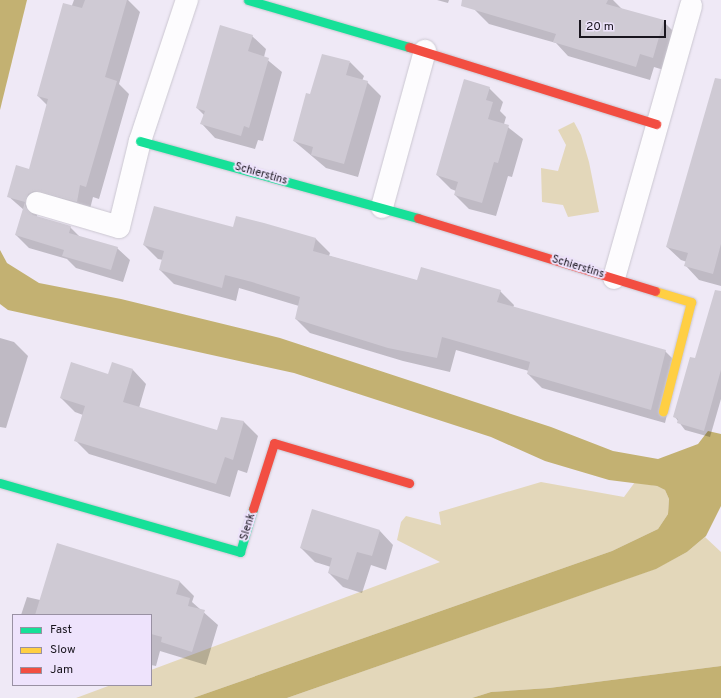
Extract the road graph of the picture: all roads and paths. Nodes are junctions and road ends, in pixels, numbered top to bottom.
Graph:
1 (187, 0) edge
2 (248, 0) edge
3 (691, 6) dead end
4 (426, 52) junction
5 (656, 124) junction
6 (140, 141) junction
7 (37, 203) dead end
8 (382, 208) junction
9 (614, 278) junction
10 (662, 411) dead end
11 (0, 483) edge
12 (409, 483) dead end

1 - 6 street
2 - 4 street
3 - 5 street, Schierstins
4 - 5 street
4 - 8 street
5 - 9 street, Schierstins
6 - 7 street
6 - 8 street, Schierstins
8 - 9 street, Schierstins
9 - 10 street, Schierstins
11 - 12 street, Slenk

